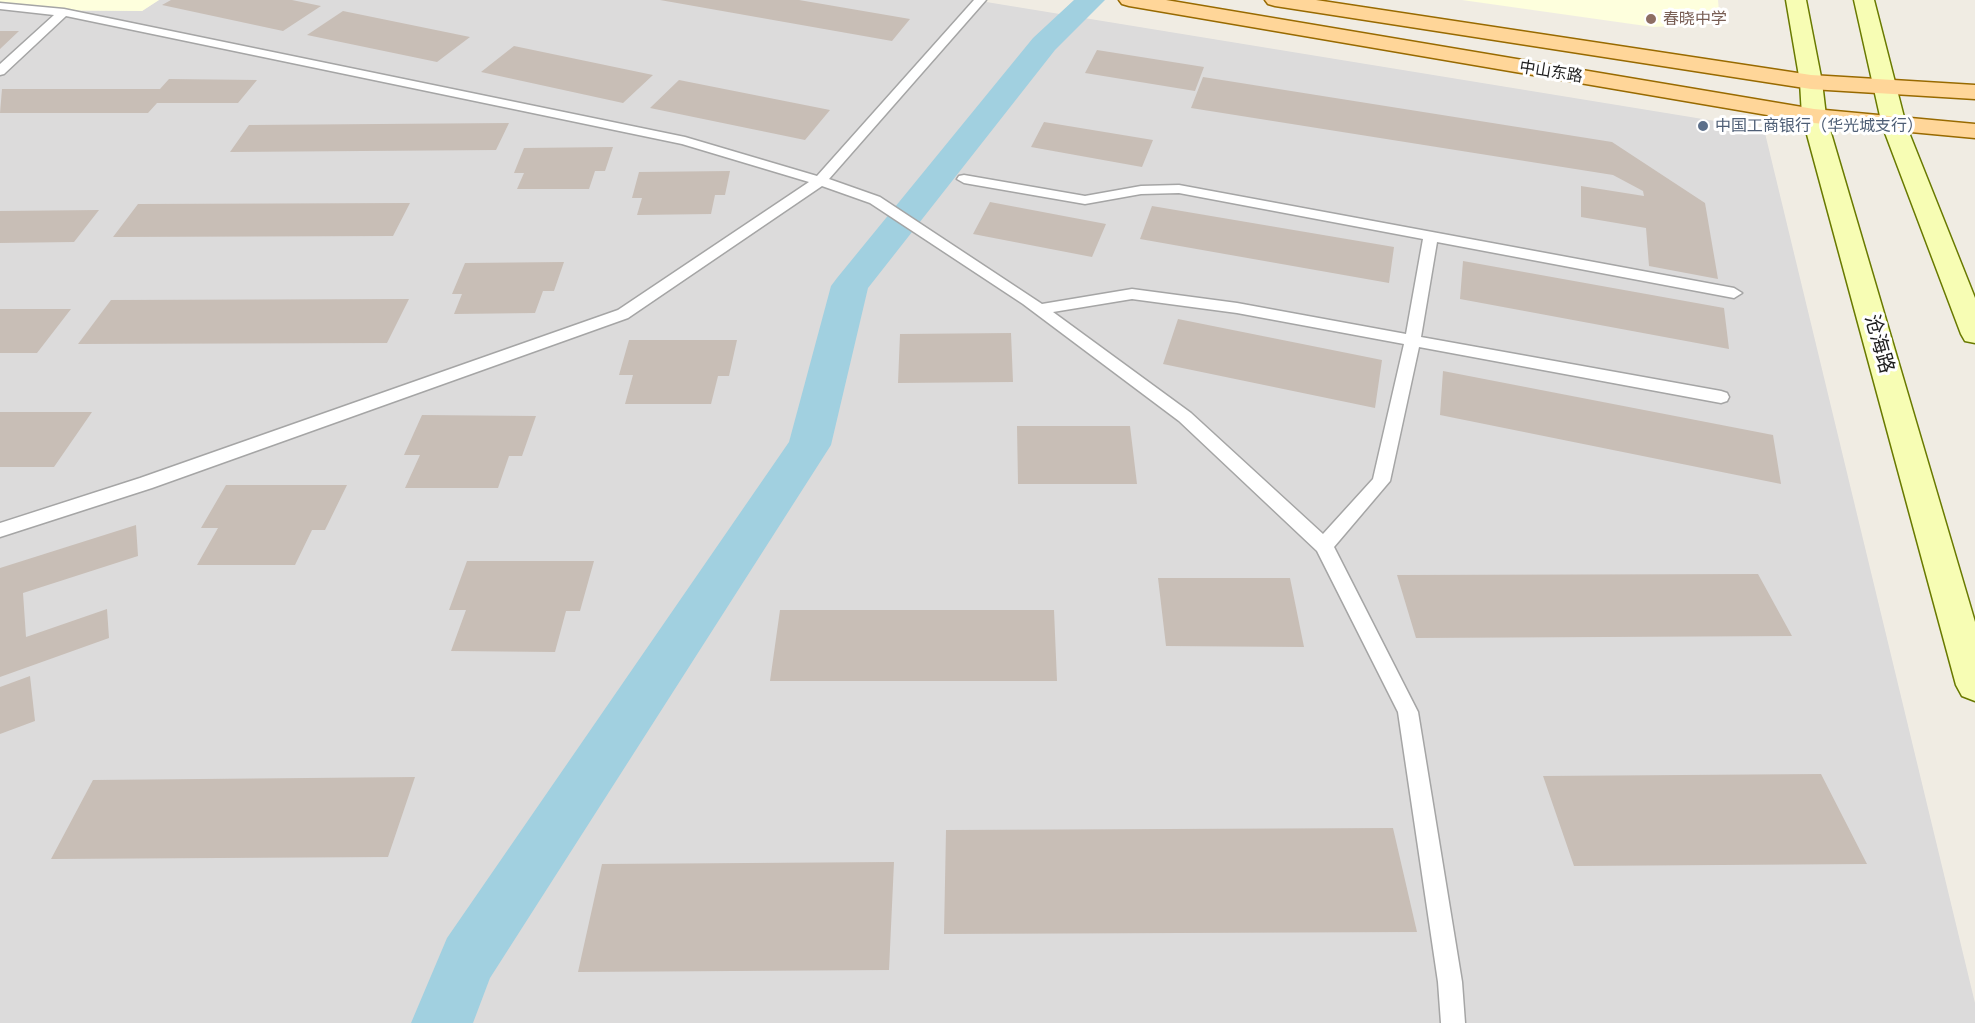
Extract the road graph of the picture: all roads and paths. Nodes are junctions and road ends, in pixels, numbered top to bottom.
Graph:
1 (980, 0) edge
2 (1129, 0) edge
3 (1275, 0) edge
4 (1796, 0) edge
5 (1864, 0) edge
6 (0, 6) edge
7 (64, 12) junction
8 (0, 72) edge
9 (1811, 82) junction
10 (1886, 87) junction
11 (1975, 92) edge
12 (1814, 116) junction
13 (1894, 126) junction
14 (1975, 131) edge
15 (964, 179) dead end
16 (820, 181) junction
17 (1431, 236) junction
18 (1734, 292) dead end
19 (1039, 309) junction
20 (1975, 334) edge
21 (1413, 340) junction
22 (1721, 397) dead end
23 (0, 530) edge
24 (1324, 546) junction
25 (1975, 685) edge
26 (1453, 1023) edge

1 - 16 lane
2 - 12 main road, 中山东路
3 - 9 main road, 中山东路
4 - 9 main road, 沧海路
5 - 10 main road
6 - 7 lane
7 - 8 lane
7 - 16 lane
9 - 10 main road, 中山东路
9 - 12 main road, 沧海路
10 - 11 main road, 中山东路
10 - 13 main road
12 - 13 main road, 中山东路
12 - 25 main road, 沧海路
13 - 14 main road, 中山东路
13 - 20 main road
15 - 17 lane
16 - 19 lane
16 - 23 lane
17 - 18 lane
17 - 21 lane
19 - 21 lane
19 - 24 lane
21 - 22 lane
21 - 24 lane
24 - 26 lane

